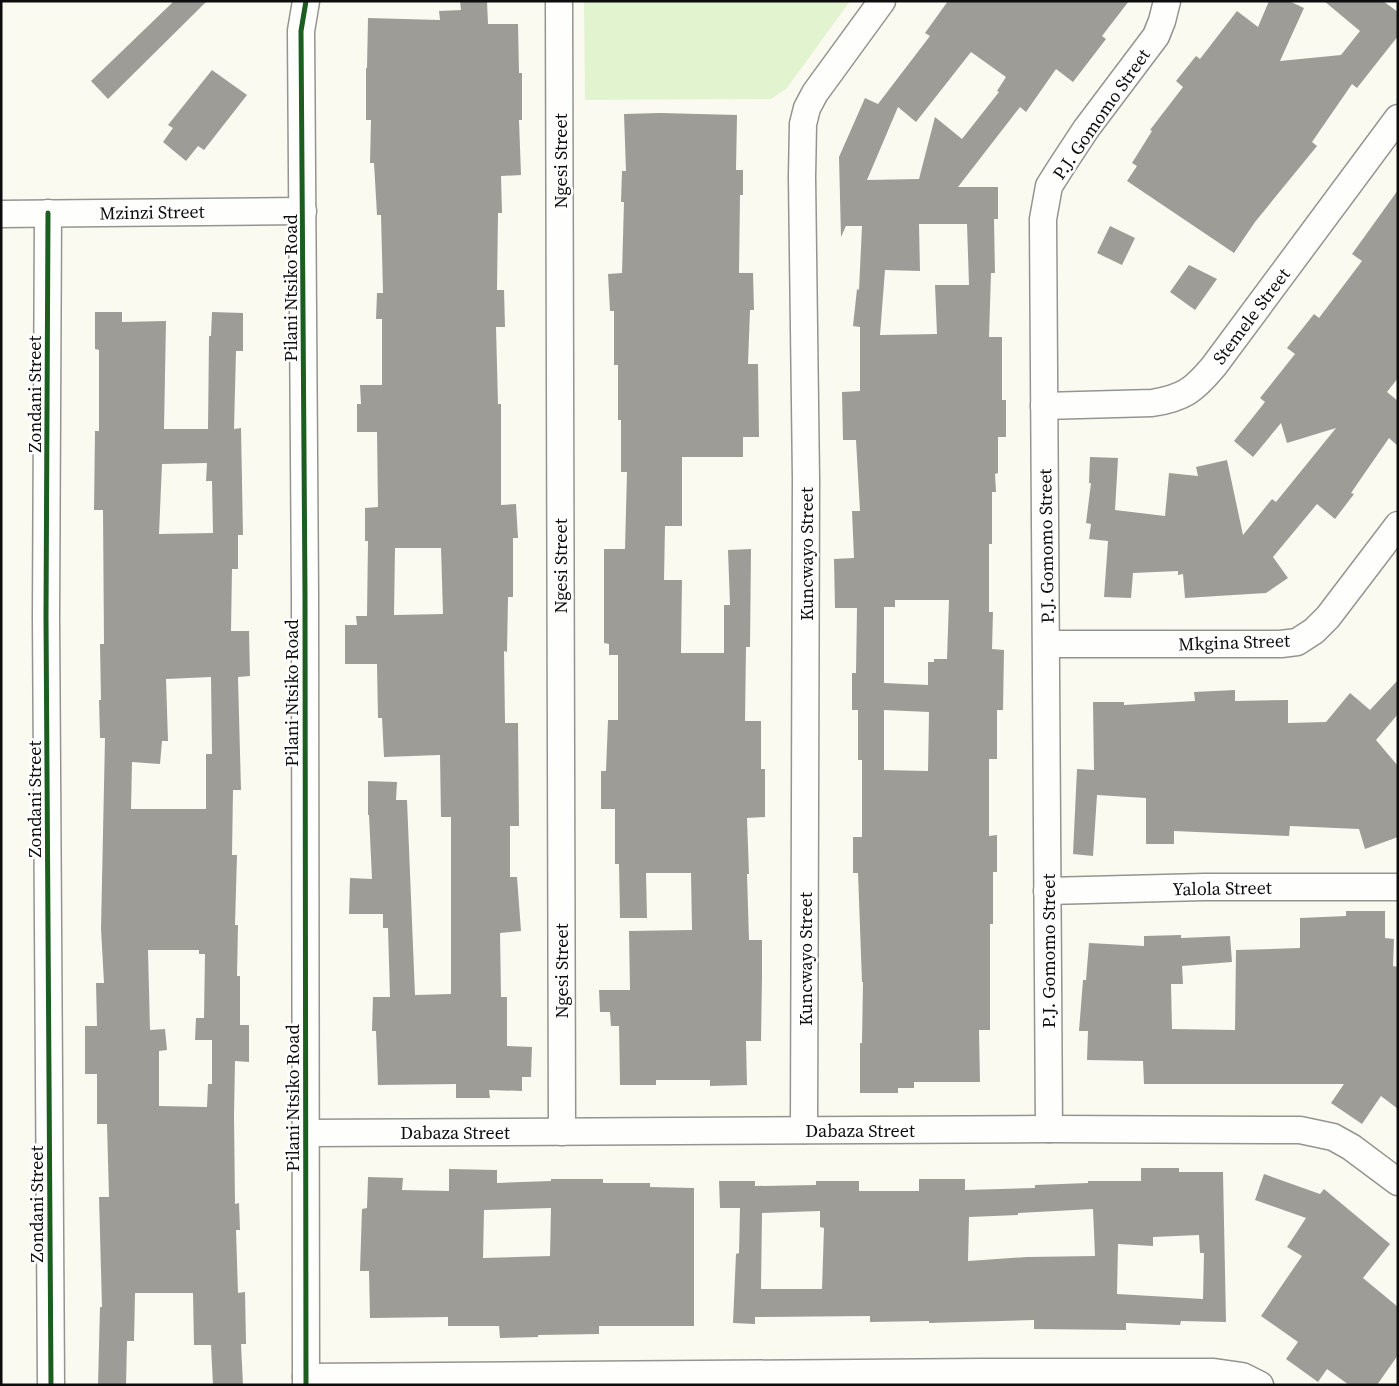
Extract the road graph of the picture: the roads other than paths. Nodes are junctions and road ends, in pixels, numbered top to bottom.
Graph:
1 (306, 1) edge
2 (559, 1) edge
3 (882, 1) edge
4 (1167, 1) edge
5 (1398, 118) edge
6 (303, 211) junction
7 (48, 213) junction
8 (1, 214) edge
9 (1044, 406) junction
10 (1398, 525) edge
11 (1046, 644) junction
12 (1398, 887) edge
13 (1047, 891) junction
14 (1049, 1129) junction
15 (804, 1130) junction
16 (562, 1132) junction
17 (306, 1133) junction
18 (1398, 1182) edge
19 (806, 1379) edge
20 (563, 1380) edge
21 (306, 1381) edge
22 (51, 1385) edge
23 (1260, 1385) edge

1 - 6 street, Pilani Ntsiko Road
2 - 16 street, Ngesi Street
3 - 15 street, Kuncwayo Street
4 - 9 street, P.J. Gomomo Street
5 - 9 street, Stemele Street
6 - 7 street, Mzinzi Street
6 - 17 street, Pilani Ntsiko Road
7 - 8 street, Mzinzi Street
7 - 22 street, Zondani Street
9 - 11 street, P.J. Gomomo Street
10 - 11 street, Mkgina Street
11 - 13 street, P.J. Gomomo Street
12 - 13 street, Yalola Street
13 - 14 street, P.J. Gomomo Street
14 - 15 street, Dabaza Street
14 - 18 street, Dabaza Street
15 - 16 street, Dabaza Street
16 - 17 street, Dabaza Street
17 - 21 street, Pilani Ntsiko Road
19 - 20 street
19 - 23 street
20 - 21 street

